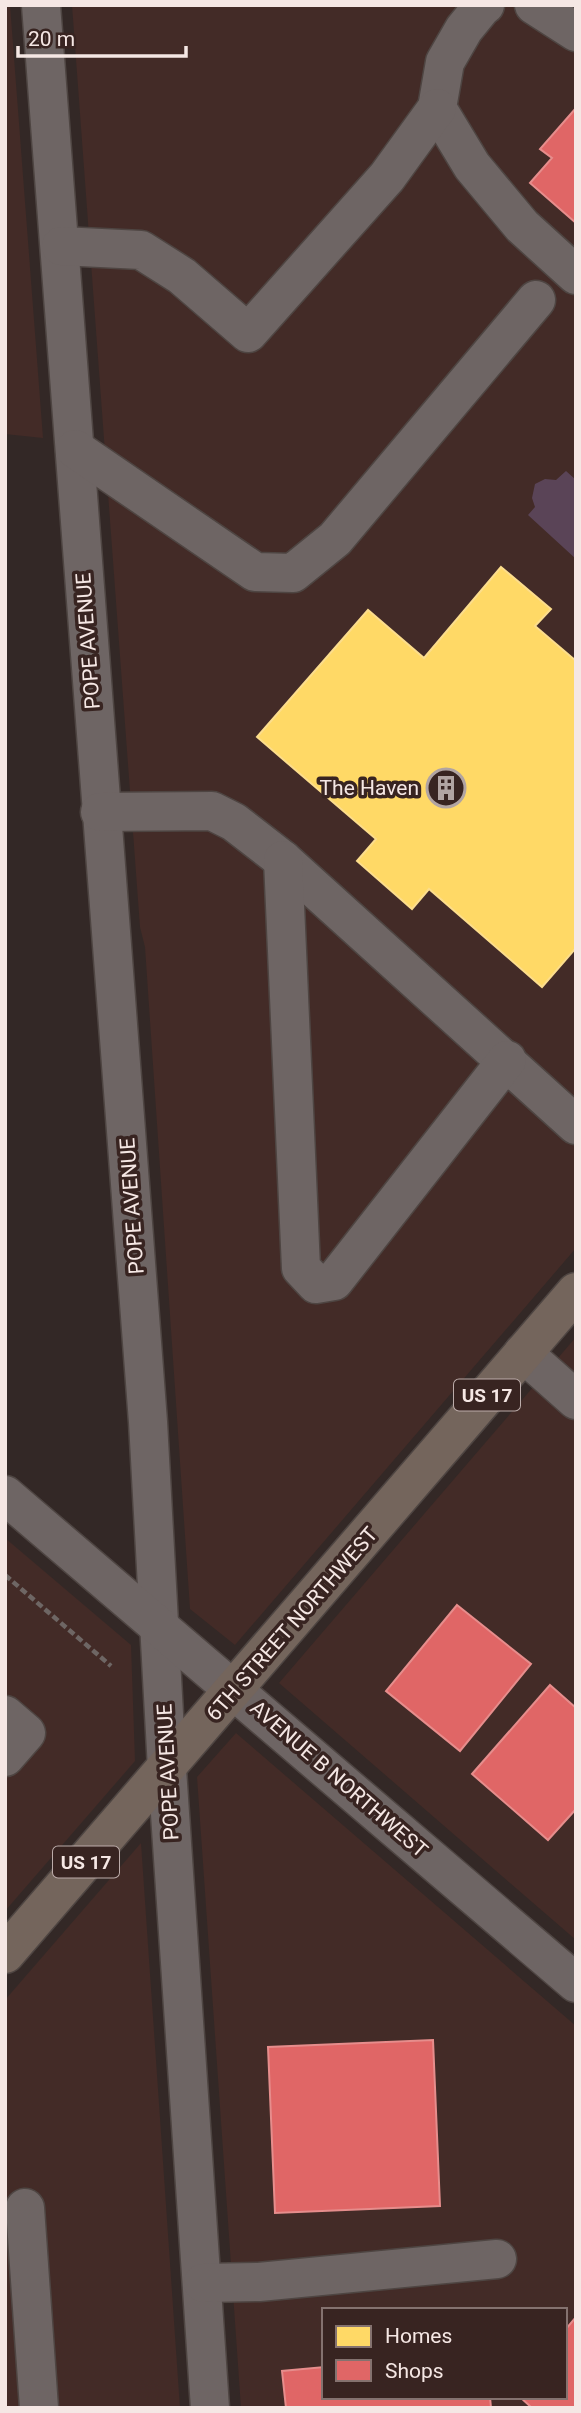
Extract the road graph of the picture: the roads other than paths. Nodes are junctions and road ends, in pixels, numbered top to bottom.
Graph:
1 (41, 5) edge
2 (485, 5) edge
3 (534, 5) edge
4 (576, 32) edge
5 (437, 108) junction
6 (61, 246) junction
7 (576, 275) edge
8 (536, 300) dead end
9 (75, 449) junction
10 (100, 811) junction
11 (283, 860) junction
12 (507, 1060) junction
13 (576, 1125) edge
14 (576, 1292) edge
15 (523, 1353) junction
16 (576, 1401) edge
17 (5, 1495) edge
18 (160, 1628) junction
19 (235, 1690) junction
20 (5, 1715) edge
21 (5, 1757) edge
22 (167, 1769) junction
23 (5, 1954) edge
24 (576, 1983) edge
25 (25, 2208) dead end
26 (497, 2259) dead end
27 (202, 2283) junction
28 (39, 2408) edge
29 (210, 2408) edge

1 - 6 street, POPE AVENUE
2 - 5 street
3 - 4 street
5 - 6 street
5 - 7 street
6 - 9 street, POPE AVENUE
8 - 9 street
9 - 10 street, POPE AVENUE
10 - 11 street
10 - 18 street, POPE AVENUE
11 - 12 street
11 - 12 street
12 - 13 street
14 - 15 highway, 6TH STREET NORTHWEST / US 17
15 - 16 street
15 - 19 highway, 6TH STREET NORTHWEST / US 17
17 - 18 street, AVENUE B NORTHWEST
18 - 19 street, AVENUE B NORTHWEST
18 - 22 street, POPE AVENUE
19 - 22 highway, 6TH STREET NORTHWEST / US 17
19 - 24 street, AVENUE B NORTHWEST
20 - 21 street
22 - 23 highway, 6TH STREET NORTHWEST / US 17
22 - 27 street, POPE AVENUE
25 - 28 street
26 - 27 street
27 - 29 street, POPE AVENUE

